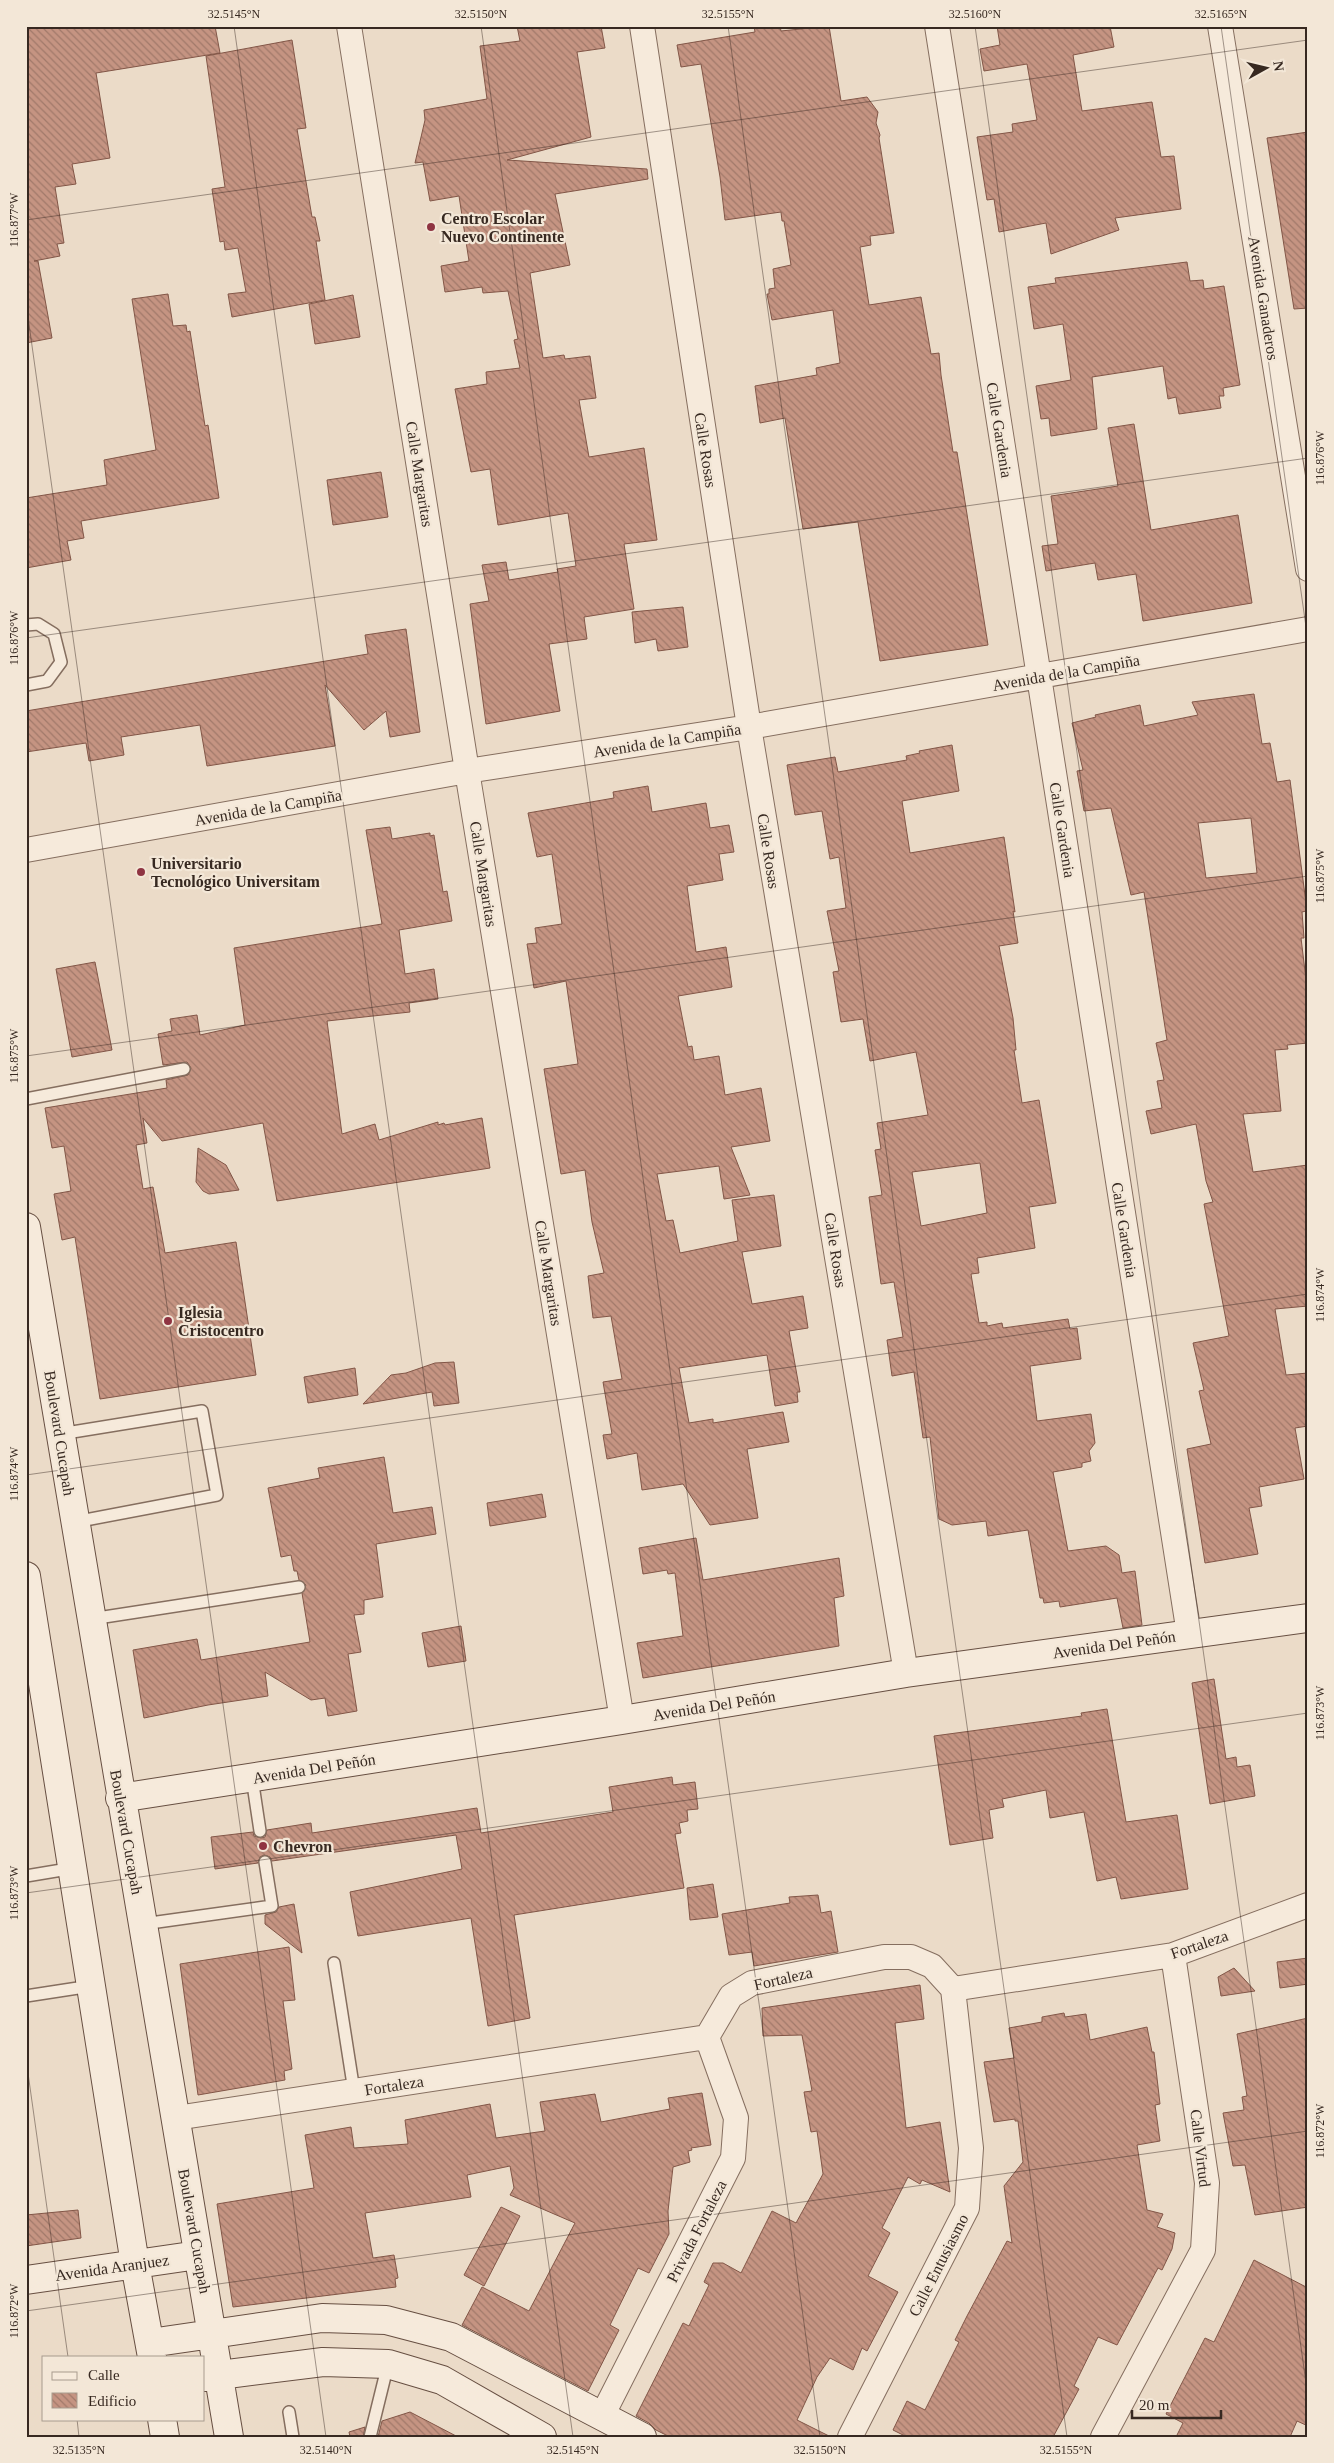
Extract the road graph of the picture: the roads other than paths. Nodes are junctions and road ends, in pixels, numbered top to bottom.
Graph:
1 (349, 26) edge
2 (642, 26) edge
3 (937, 26) edge
4 (1220, 26) edge
5 (1308, 569) edge
6 (26, 625) edge
7 (1308, 629) edge
8 (1039, 676) junction
9 (26, 685) edge
10 (749, 727) junction
11 (467, 772) junction
12 (26, 850) edge
13 (184, 1069) dead end
14 (26, 1099) edge
15 (26, 1227) edge
16 (60, 1434) junction
17 (75, 1522) junction
18 (26, 1576) edge
19 (298, 1587) dead end
20 (1308, 1618) edge
21 (91, 1619) junction
22 (31, 1632) edge
23 (1189, 1634) junction
24 (906, 1673) junction
25 (622, 1720) junction
26 (252, 1778) junction
27 (120, 1798) junction
28 (260, 1830) dead end
29 (265, 1862) dead end
30 (74, 1868) junction
31 (26, 1876) edge
32 (1308, 1905) edge
33 (142, 1924) junction
34 (1173, 1955) junction
35 (334, 1963) dead end
36 (92, 1985) junction
37 (953, 1990) junction
38 (26, 1996) edge
39 (707, 2037) junction
40 (354, 2091) junction
41 (176, 2118) junction
42 (198, 2254) junction
43 (135, 2264) junction
44 (26, 2280) edge
45 (212, 2334) junction
46 (151, 2350) edge
47 (388, 2364) junction
48 (211, 2376) edge
49 (289, 2412) dead end
50 (602, 2416) junction
51 (162, 2420) edge
52 (165, 2437) edge
53 (229, 2437) edge
54 (293, 2437) edge
55 (370, 2437) edge
56 (542, 2437) edge
57 (642, 2437) edge
58 (850, 2437) edge
59 (1103, 2437) edge

1 - 11 street, Calle Margaritas
2 - 10 street, Calle Rosas
3 - 8 street, Calle Gardenia
4 - 5 street, Avenida Ganaderos
6 - 9 lane
7 - 8 street, Avenida de la Campiña
8 - 10 street, Avenida de la Campiña
8 - 23 street, Calle Gardenia
10 - 11 street, Avenida de la Campiña
10 - 24 street, Calle Rosas
11 - 12 street, Avenida de la Campiña
11 - 25 street, Calle Margaritas
13 - 14 lane
15 - 16 street, Boulevard Cucapah
16 - 17 street, Boulevard Cucapah
16 - 17 lane
17 - 21 street, Boulevard Cucapah
18 - 22 street
19 - 21 lane
20 - 23 street, Avenida Del Peñón
21 - 27 street, Boulevard Cucapah
22 - 30 street
23 - 24 street, Avenida Del Peñón
24 - 25 street, Avenida Del Peñón
25 - 26 street, Avenida Del Peñón
26 - 27 street, Avenida Del Peñón
26 - 28 lane
27 - 33 street, Boulevard Cucapah
29 - 33 lane
30 - 31 lane
30 - 36 street
32 - 34 street, Fortaleza
33 - 41 street, Boulevard Cucapah
34 - 37 street, Fortaleza
34 - 59 street, Calle Virtud
35 - 40 lane
36 - 38 lane
36 - 43 street
37 - 39 street, Fortaleza
37 - 58 street, Calle Entusiasmo
39 - 40 street, Fortaleza
39 - 50 street, Privada Fortaleza
40 - 41 street, Fortaleza
41 - 42 street, Boulevard Cucapah
42 - 43 street, Avenida Aranjuez
42 - 45 street, Boulevard Cucapah
43 - 44 street, Avenida Aranjuez
43 - 46 street
45 - 46 street
45 - 48 street, Boulevard Cucapah
45 - 50 street
47 - 48 street
47 - 55 lane
47 - 56 street
48 - 53 street, Boulevard Cucapah
49 - 54 lane
50 - 57 street
51 - 52 street

